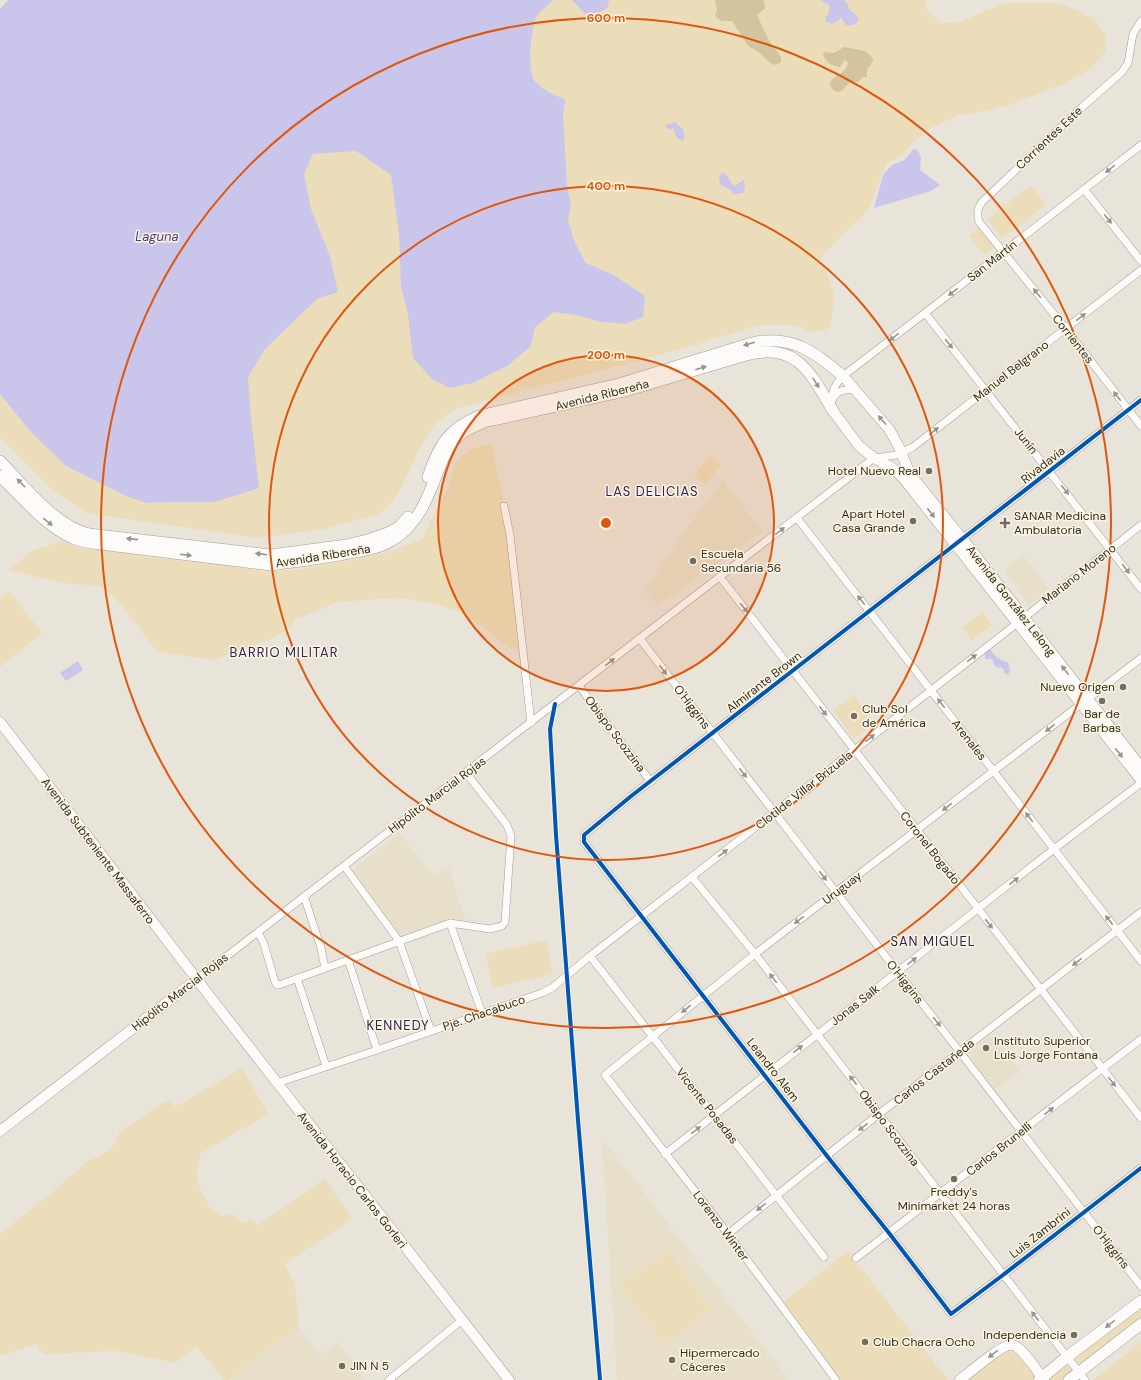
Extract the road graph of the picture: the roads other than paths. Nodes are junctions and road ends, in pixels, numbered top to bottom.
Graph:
1 (1141, 20) edge
2 (1141, 145) edge
3 (1084, 188) junction
4 (1003, 252) junction
5 (1141, 261) edge
6 (1141, 270) edge
7 (925, 313) junction
8 (1066, 329) junction
9 (843, 376) junction
10 (855, 390) junction
11 (986, 390) junction
12 (1141, 400) edge
13 (832, 406) junction
14 (1128, 410) junction
15 (1141, 426) edge
16 (902, 454) junction
17 (874, 458) junction
18 (0, 461) edge
19 (1050, 472) junction
20 (0, 476) edge
21 (911, 481) junction
22 (504, 506) dead end
23 (797, 518) junction
24 (1141, 525) edge
25 (959, 542) junction
26 (1110, 549) junction
27 (720, 577) junction
28 (1141, 588) edge
29 (870, 612) junction
30 (1021, 621) junction
31 (640, 639) junction
32 (1141, 658) edge
33 (793, 672) junction
34 (579, 686) junction
35 (931, 690) junction
36 (1084, 702) junction
37 (0, 722) edge
38 (531, 723) junction
39 (713, 734) junction
40 (854, 750) junction
41 (1141, 767) edge
42 (994, 772) junction
43 (466, 773) junction
44 (651, 782) junction
45 (1141, 782) edge
46 (774, 813) junction
47 (917, 831) junction
48 (584, 835) joint
49 (1054, 849) junction
50 (344, 866) junction
51 (692, 877) junction
52 (836, 892) junction
53 (304, 896) junction
54 (978, 910) junction
55 (1141, 912) edge
56 (641, 916) junction
57 (450, 923) junction
58 (1117, 931) junction
59 (258, 932) junction
60 (399, 941) junction
61 (755, 954) junction
62 (590, 956) junction
63 (348, 959) junction
64 (1141, 961) edge
65 (325, 968) junction
66 (898, 972) junction
67 (297, 978) junction
68 (197, 979) junction
69 (1041, 990) junction
70 (703, 996) junction
71 (482, 1013) junction
72 (431, 1031) junction
73 (817, 1034) junction
74 (652, 1036) junction
75 (1141, 1039) edge
76 (378, 1050) junction
77 (960, 1052) junction
78 (326, 1066) junction
79 (1102, 1069) junction
80 (604, 1075) joint
81 (765, 1076) junction
82 (277, 1083) junction
83 (879, 1114) junction
84 (714, 1116) junction
85 (1141, 1118) edge
86 (0, 1131) edge
87 (1021, 1132) junction
88 (665, 1154) junction
89 (827, 1156) junction
90 (1141, 1168) edge
91 (940, 1194) junction
92 (776, 1195) junction
93 (1084, 1212) junction
94 (889, 1233) junction
95 (728, 1234) junction
96 (824, 1257) dead end
97 (856, 1258) dead end
98 (1003, 1275) junction
99 (1141, 1286) edge
100 (1141, 1301) edge
101 (951, 1314) joint
102 (462, 1320) junction
103 (1141, 1324) edge
104 (1067, 1357) junction
105 (1082, 1376) edge
106 (1042, 1379) edge
107 (389, 1380) edge
108 (509, 1380) edge
109 (836, 1380) edge
110 (960, 1380) edge
111 (1069, 1380) edge

1 - 4 street, Corrientes Este
2 -> 3 street, San Martín
3 - 4 street, San Martín
3 -> 5 street
4 -> 7 street, San Martín
8 -> 4 street, Corrientes
8 -> 6 street, Manuel Belgrano
7 -> 9 street, San Martín
7 -> 11 street, Junín
8 - 11 street, Manuel Belgrano
14 -> 8 street, Corrientes
9 - 10 main road, Avenida González Lelong
9 - 13 street, San Martín
9 -> 18 main road, Avenida Ribereña
10 - 13 street
16 -> 10 main road, Avenida González Lelong
16 -> 11 street, Manuel Belgrano
11 - 19 street, Junín
12 - 14 street, Rivadavia
13 - 17 main road, Avenida González Lelong
20 -> 13 main road, Avenida Ribereña
14 - 15 street, Corrientes
14 - 19 street, Rivadavia
16 - 17 street, Manuel Belgrano
16 - 21 main road, Avenida González Lelong
17 - 21 main road, Avenida González Lelong
17 - 23 street, Hipólito Marcial Rojas
19 - 25 street, Rivadavia
19 -> 26 street, Junín
21 - 25 main road, Avenida González Lelong
22 - 38 street
27 -> 23 street, Hipólito Marcial Rojas
29 -> 23 street, Arenales
24 - 26 street, Mariano Moreno
25 - 29 street, Almirante Brown
25 - 30 main road, Avenida González Lelong
26 -> 28 street, Junín
26 - 30 street, Mariano Moreno
27 - 31 street, Hipólito Marcial Rojas
27 -> 33 street, Coronel Bogado
29 - 33 street, Almirante Brown
29 - 35 street, Arenales
35 -> 30 street, Clotilde Villar Brizuela
30 - 36 main road, Avenida González Lelong
34 -> 31 street, Hipólito Marcial Rojas
31 -> 39 street, O'Higgins
32 - 36 street, Uruguay
33 - 39 street, Almirante Brown
33 -> 40 street, Coronel Bogado
34 - 38 street, Hipólito Marcial Rojas
34 - 44 street, Obispo Scozzina
40 -> 35 street, Clotilde Villar Brizuela
42 -> 35 street, Arenales
36 - 41 main road, Avenida González Lelong
36 -> 42 street, Uruguay
36 -> 45 main road, Avenida González Lelong
37 - 68 main road, Avenida Subteniente Massaferro
38 - 43 street, Hipólito Marcial Rojas
39 - 44 street, Almirante Brown
39 -> 46 street, O'Higgins
40 - 46 street, Clotilde Villar Brizuela
40 - 47 street, Coronel Bogado
42 -> 47 street, Uruguay
49 -> 42 street, Arenales
43 - 50 street, Hipólito Marcial Rojas
43 - 57 street
44 - 48 street, Almirante Brown
45 - 49 street, Jonas Salk
51 -> 46 street, Clotilde Villar Brizuela
46 -> 52 street, O'Higgins
47 - 52 street, Uruguay
47 - 54 street, Coronel Bogado
48 - 56 street, Leandro Alem
54 -> 49 street, Jonas Salk
58 -> 49 street, Arenales
50 - 53 street, Hipólito Marcial Rojas
50 - 60 street
51 - 56 street, Clotilde Villar Brizuela
51 - 61 street, Obispo Scozzina
52 -> 61 street, Uruguay
52 - 66 street, O'Higgins
53 - 59 street, Hipólito Marcial Rojas
53 - 65 street
66 -> 54 street, Jonas Salk
54 -> 69 street, Coronel Bogado
55 - 58 street, Carlos Castañeda
56 - 62 street, Clotilde Villar Brizuela
56 - 70 street, Leandro Alem
57 - 60 street
57 - 71 street
58 - 64 street, Arenales
58 -> 69 street, Carlos Castañeda
59 - 67 street
59 - 68 street, Hipólito Marcial Rojas
60 - 63 street
60 - 72 street
61 - 70 street, Uruguay
73 -> 61 street, Obispo Scozzina
62 - 71 street, Pje. Chacabuco
62 - 74 street, Vicente Posadas
63 - 65 street
63 - 76 street
65 - 67 street
66 - 73 street, Jonas Salk
66 -> 77 street, O'Higgins
67 - 78 street
68 - 82 main road, Avenida Horacio Carlos Gorleri
68 - 86 main road, Hipólito Marcial Rojas
69 - 77 street, Carlos Castañeda
69 - 79 street, Coronel Bogado
70 -> 74 street, Uruguay
70 - 81 street, Leandro Alem
71 - 72 street, Pje. Chacabuco
72 - 76 street, Pje. Chacabuco
81 -> 73 street, Jonas Salk
83 -> 73 street, Obispo Scozzina
74 - 80 street, Uruguay
74 - 84 street, Vicente Posadas
75 - 79 street, Carlos Brunelli
76 - 78 street, Pje. Chacabuco
77 - 83 street, Carlos Castañeda
77 - 87 street, O'Higgins
78 - 82 street, Pje. Chacabuco
79 -> 85 street, Coronel Bogado
87 -> 79 street, Carlos Brunelli
80 - 88 street, Lorenzo Winter
81 - 84 street, Jonas Salk
81 - 89 street, Leandro Alem
82 - 102 main road, Avenida Horacio Carlos Gorleri
83 -> 89 street, Carlos Castañeda
83 - 91 street, Obispo Scozzina
88 -> 84 street, Jonas Salk
84 - 92 street, Vicente Posadas
87 - 91 street, Carlos Brunelli
87 - 93 street, O'Higgins
88 - 95 street, Lorenzo Winter
89 - 92 street, Carlos Castañeda
89 - 94 street, Leandro Alem
90 - 93 street, Luis Zambrini
91 - 94 street, Carlos Brunelli
91 - 98 street, Obispo Scozzina
92 -> 95 street, Carlos Castañeda
92 - 96 street, Vicente Posadas
93 - 98 street, Luis Zambrini
93 - 99 street, O'Higgins
94 - 97 street, Carlos Brunelli
94 - 101 street, Leandro Alem
95 - 109 street, Lorenzo Winter
98 - 101 street, Luis Zambrini
104 -> 98 street, Obispo Scozzina
100 -> 104 main road
102 - 107 street
102 - 108 main road, Avenida Horacio Carlos Gorleri
103 - 105 main road
104 - 105 street, Obispo Scozzina
104 - 106 main road
105 - 111 main road
106 -> 110 main road

